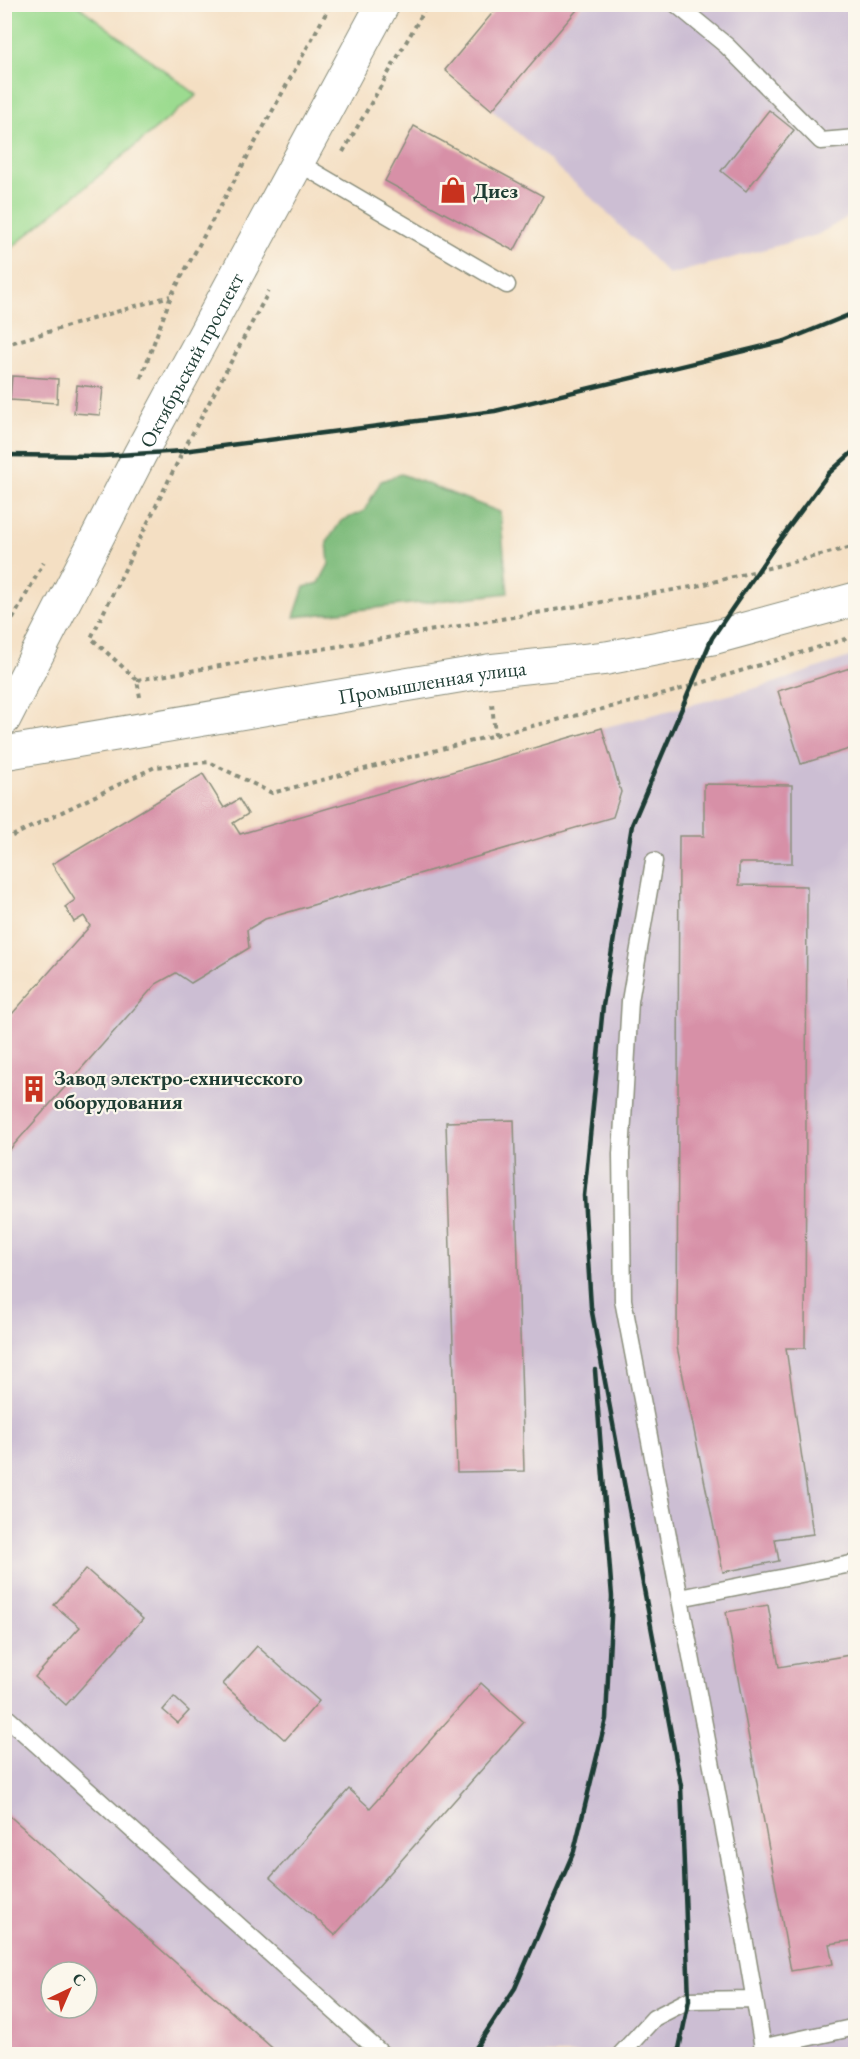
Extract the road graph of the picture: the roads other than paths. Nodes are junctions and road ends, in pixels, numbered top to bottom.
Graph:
1 (383, 4) edge
2 (676, 4) edge
3 (855, 138) edge
4 (297, 162) junction
5 (507, 285) dead end
6 (855, 600) edge
7 (4, 719) edge
8 (4, 753) edge
9 (654, 861) dead end
10 (855, 1563) edge
11 (680, 1598) junction
12 (4, 1715) edge
13 (753, 1999) junction
14 (855, 2027) edge
15 (764, 2051) edge
16 (382, 2055) edge
17 (621, 2055) edge

1 - 4 main road, Октябрьский проспект
2 - 3 lane
4 - 5 lane
4 - 7 main road, Октябрьский проспект
6 - 8 main road, Промышленная улица
9 - 11 lane
10 - 11 lane
11 - 13 lane
12 - 16 lane
13 - 15 lane
13 - 17 lane
14 - 15 lane

